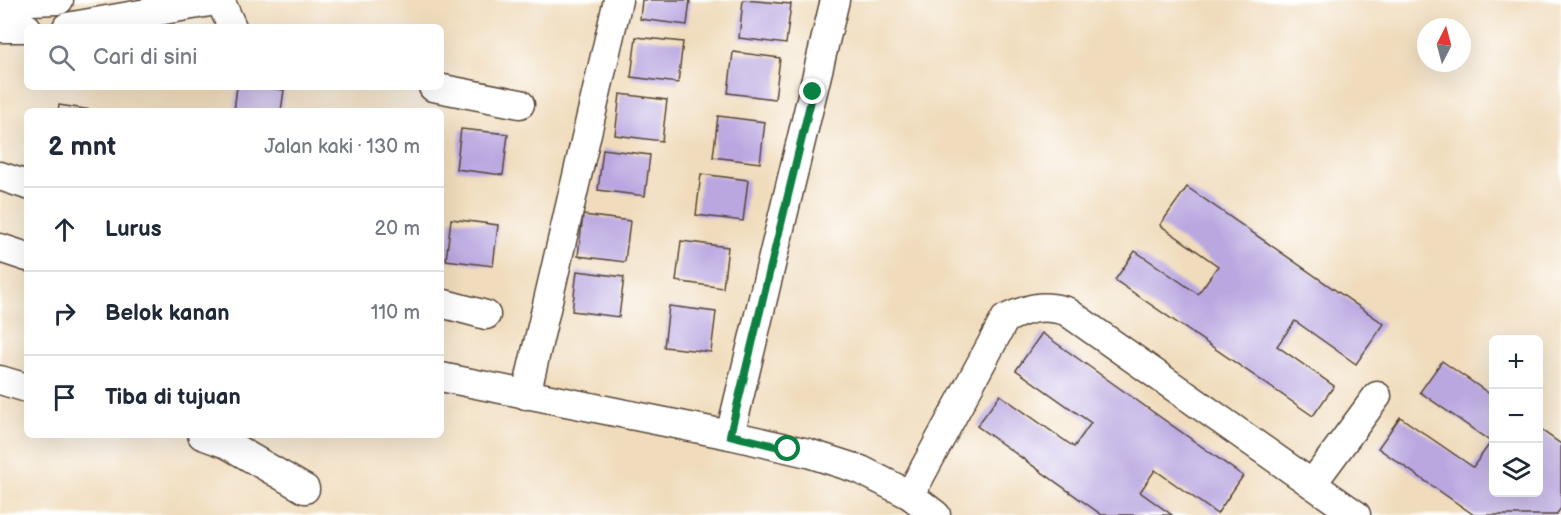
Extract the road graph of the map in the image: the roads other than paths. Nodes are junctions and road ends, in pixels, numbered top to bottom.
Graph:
1 (58, 0) edge
2 (220, 0) edge
3 (618, 0) edge
4 (835, 0) edge
5 (0, 2) edge
6 (84, 24) edge
7 (231, 24) edge
8 (0, 28) edge
9 (24, 28) edge
10 (444, 89) edge
11 (520, 104) dead end
12 (0, 176) edge
13 (24, 184) edge
14 (0, 248) edge
15 (24, 256) edge
16 (444, 304) edge
17 (486, 315) dead end
18 (444, 378) edge
19 (0, 380) edge
20 (24, 387) edge
21 (526, 395) junction
22 (1377, 396) dead end
23 (730, 435) junction
24 (210, 438) edge
25 (1312, 484) junction
26 (305, 489) dead end
27 (910, 495) junction
28 (936, 515) edge
29 (1356, 515) edge

1 - 5 street
2 - 6 street
2 - 7 street
3 - 21 street
4 - 23 street
8 - 9 street
10 - 11 street
12 - 13 street
14 - 15 street
16 - 17 street
18 - 21 street
19 - 20 street
21 - 23 street
22 - 25 street
23 - 27 street
24 - 26 street
25 - 27 street
25 - 29 street
27 - 28 street

